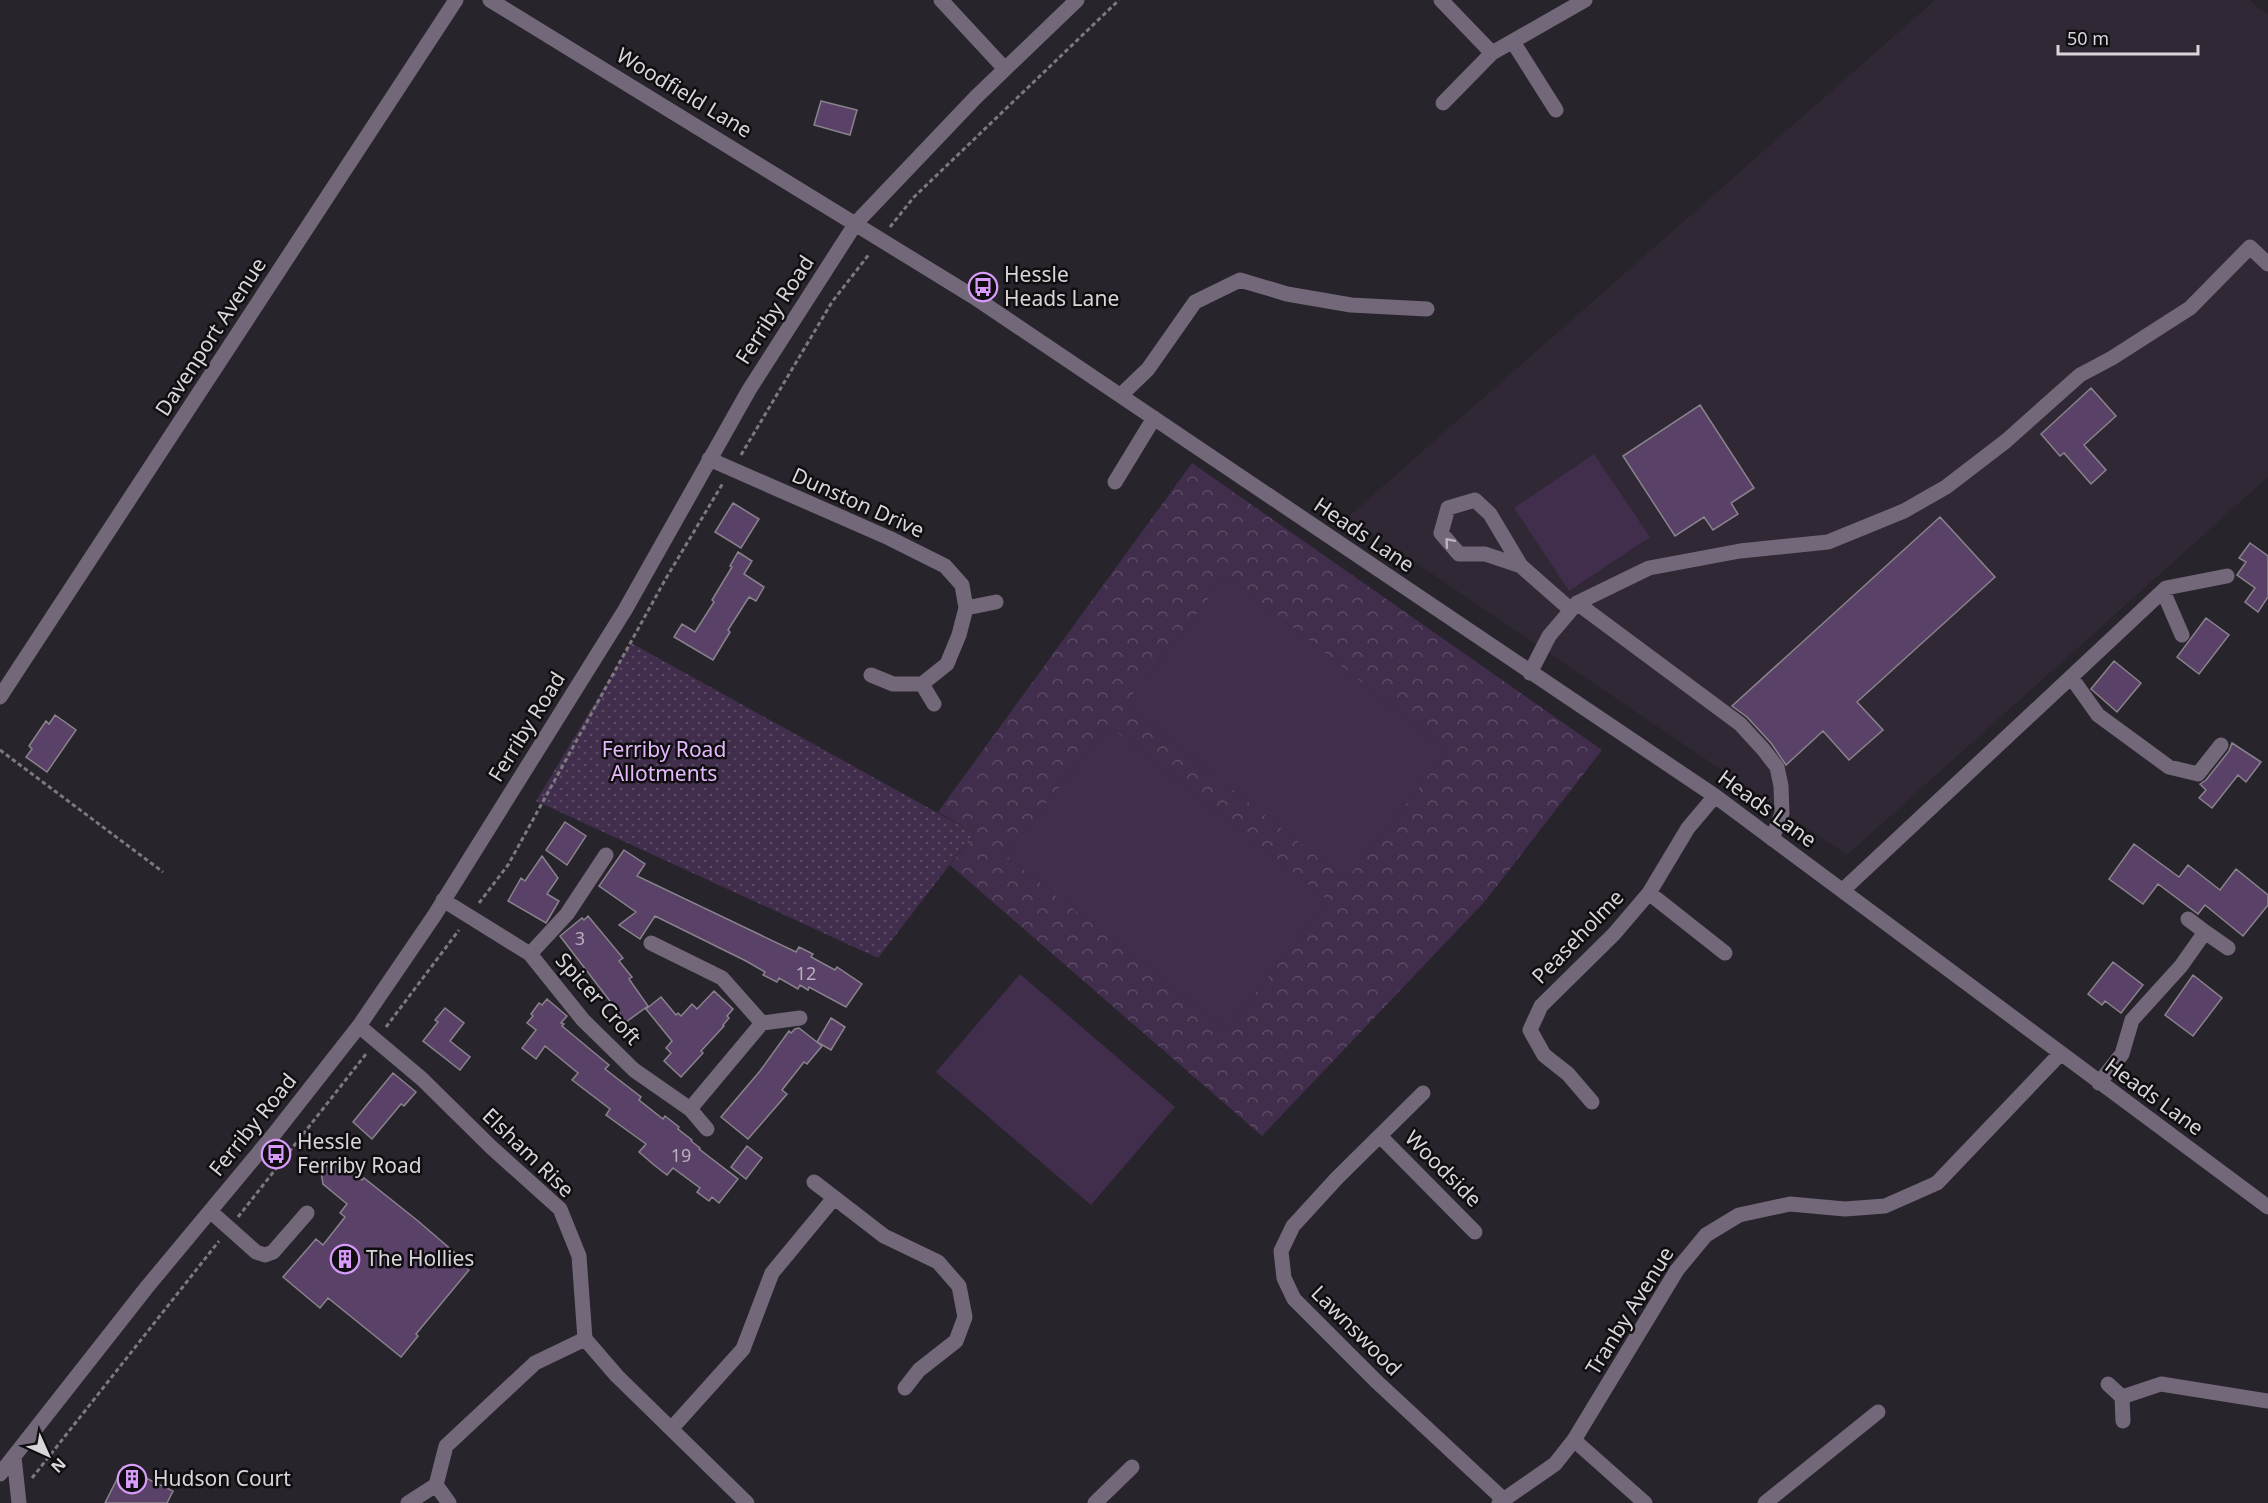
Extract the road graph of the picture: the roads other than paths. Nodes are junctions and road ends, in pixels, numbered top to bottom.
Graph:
1 (456, 0) edge
2 (490, 0) edge
3 (941, 0) edge
4 (1077, 0) edge
5 (1441, 0) edge
6 (1585, 0) edge
7 (1513, 42) junction
8 (1492, 53) junction
9 (1005, 69) junction
10 (1443, 103) dead end
11 (1557, 110) dead end
12 (856, 223) junction
13 (2268, 264) edge
14 (1427, 309) dead end
15 (1121, 395) junction
16 (1154, 417) junction
17 (709, 459) junction
18 (1115, 482) dead end
19 (1521, 566) junction
20 (2227, 576) dead end
21 (2163, 591) junction
22 (996, 602) dead end
23 (1574, 607) junction
24 (966, 608) junction
25 (2182, 635) dead end
26 (1530, 673) junction
27 (871, 675) dead end
28 (2071, 677) junction
29 (922, 684) junction
30 (0, 697) edge
31 (934, 704) dead end
32 (2221, 745) dead end
33 (1714, 796) junction
34 (1772, 839) junction
35 (606, 855) dead end
36 (1844, 890) junction
37 (1649, 893) junction
38 (443, 900) junction
39 (2188, 919) dead end
40 (2205, 932) junction
41 (651, 943) dead end
42 (2228, 948) dead end
43 (1725, 953) dead end
44 (530, 954) junction
45 (800, 1018) dead end
46 (762, 1023) junction
47 (359, 1026) junction
48 (2060, 1054) junction
49 (2099, 1083) junction
50 (1423, 1093) dead end
51 (1592, 1102) dead end
52 (690, 1109) junction
53 (707, 1130) dead end
54 (1380, 1136) junction
55 (814, 1182) dead end
56 (834, 1198) junction
57 (2268, 1207) edge
58 (210, 1211) junction
59 (307, 1213) dead end
60 (1475, 1232) dead end
61 (585, 1339) junction
62 (2108, 1384) dead end
63 (905, 1388) dead end
64 (2122, 1397) junction
65 (2268, 1401) edge
66 (1878, 1412) dead end
67 (2123, 1420) dead end
68 (672, 1428) junction
69 (1574, 1440) junction
70 (14, 1457) junction
71 (1132, 1467) dead end
72 (0, 1474) edge
73 (436, 1485) junction
74 (1501, 1501) edge
75 (19, 1503) edge
76 (408, 1503) edge
77 (449, 1503) edge
78 (747, 1503) edge
79 (1095, 1503) edge
80 (1645, 1503) edge
81 (1765, 1503) edge

1 - 30 street, Davenport Avenue
2 - 12 street, Woodfield Lane
3 - 9 street
4 - 9 street, Ferriby Road
5 - 8 street
6 - 7 street
7 - 8 street
7 - 11 street
8 - 10 street
9 - 12 street, Ferriby Road
12 - 15 street, Heads Lane
12 - 17 street, Ferriby Road
13 - 23 street
14 - 15 street
15 - 16 street, Heads Lane
16 - 18 street
16 - 26 street, Heads Lane
17 - 24 street, Dunston Drive
17 - 38 street, Ferriby Road
19 -> 19 street
19 - 23 street
20 - 21 street
21 - 25 street
21 - 28 street
22 - 24 street
23 - 26 street
23 - 34 street
24 - 29 street
26 - 33 street, Heads Lane
27 - 29 street
28 - 32 street
28 - 36 street
29 - 31 street
33 - 34 street, Heads Lane
33 - 37 street, Peaseholme
34 - 36 street, Heads Lane
35 - 44 street
36 - 48 street, Heads Lane
37 - 43 street
37 - 51 street, Peaseholme
38 - 44 street, Spicer Croft
38 - 47 street, Ferriby Road
39 - 40 street
40 - 42 street
40 - 49 street
41 - 46 street
44 - 52 street, Spicer Croft
45 - 46 street
46 - 52 street
47 - 58 street, Ferriby Road
47 - 61 street, Elsham Rise
48 - 49 street, Heads Lane
48 - 69 street, Tranby Avenue
49 - 57 street, Heads Lane
50 - 54 street, Lawnswood
52 - 53 street, Spicer Croft
54 - 60 street, Woodside
54 - 74 street, Lawnswood
55 - 56 street
56 - 63 street
56 - 68 street
58 - 59 street
58 - 70 street, Ferriby Road
61 - 68 street
61 - 73 street
62 - 64 street
64 - 65 street
64 - 67 street
66 - 81 street
68 - 78 street
69 - 74 street, Tranby Avenue
69 - 80 street
70 - 72 street, Ferriby Road
70 - 75 street
71 - 79 street
73 - 76 street
73 - 77 street

